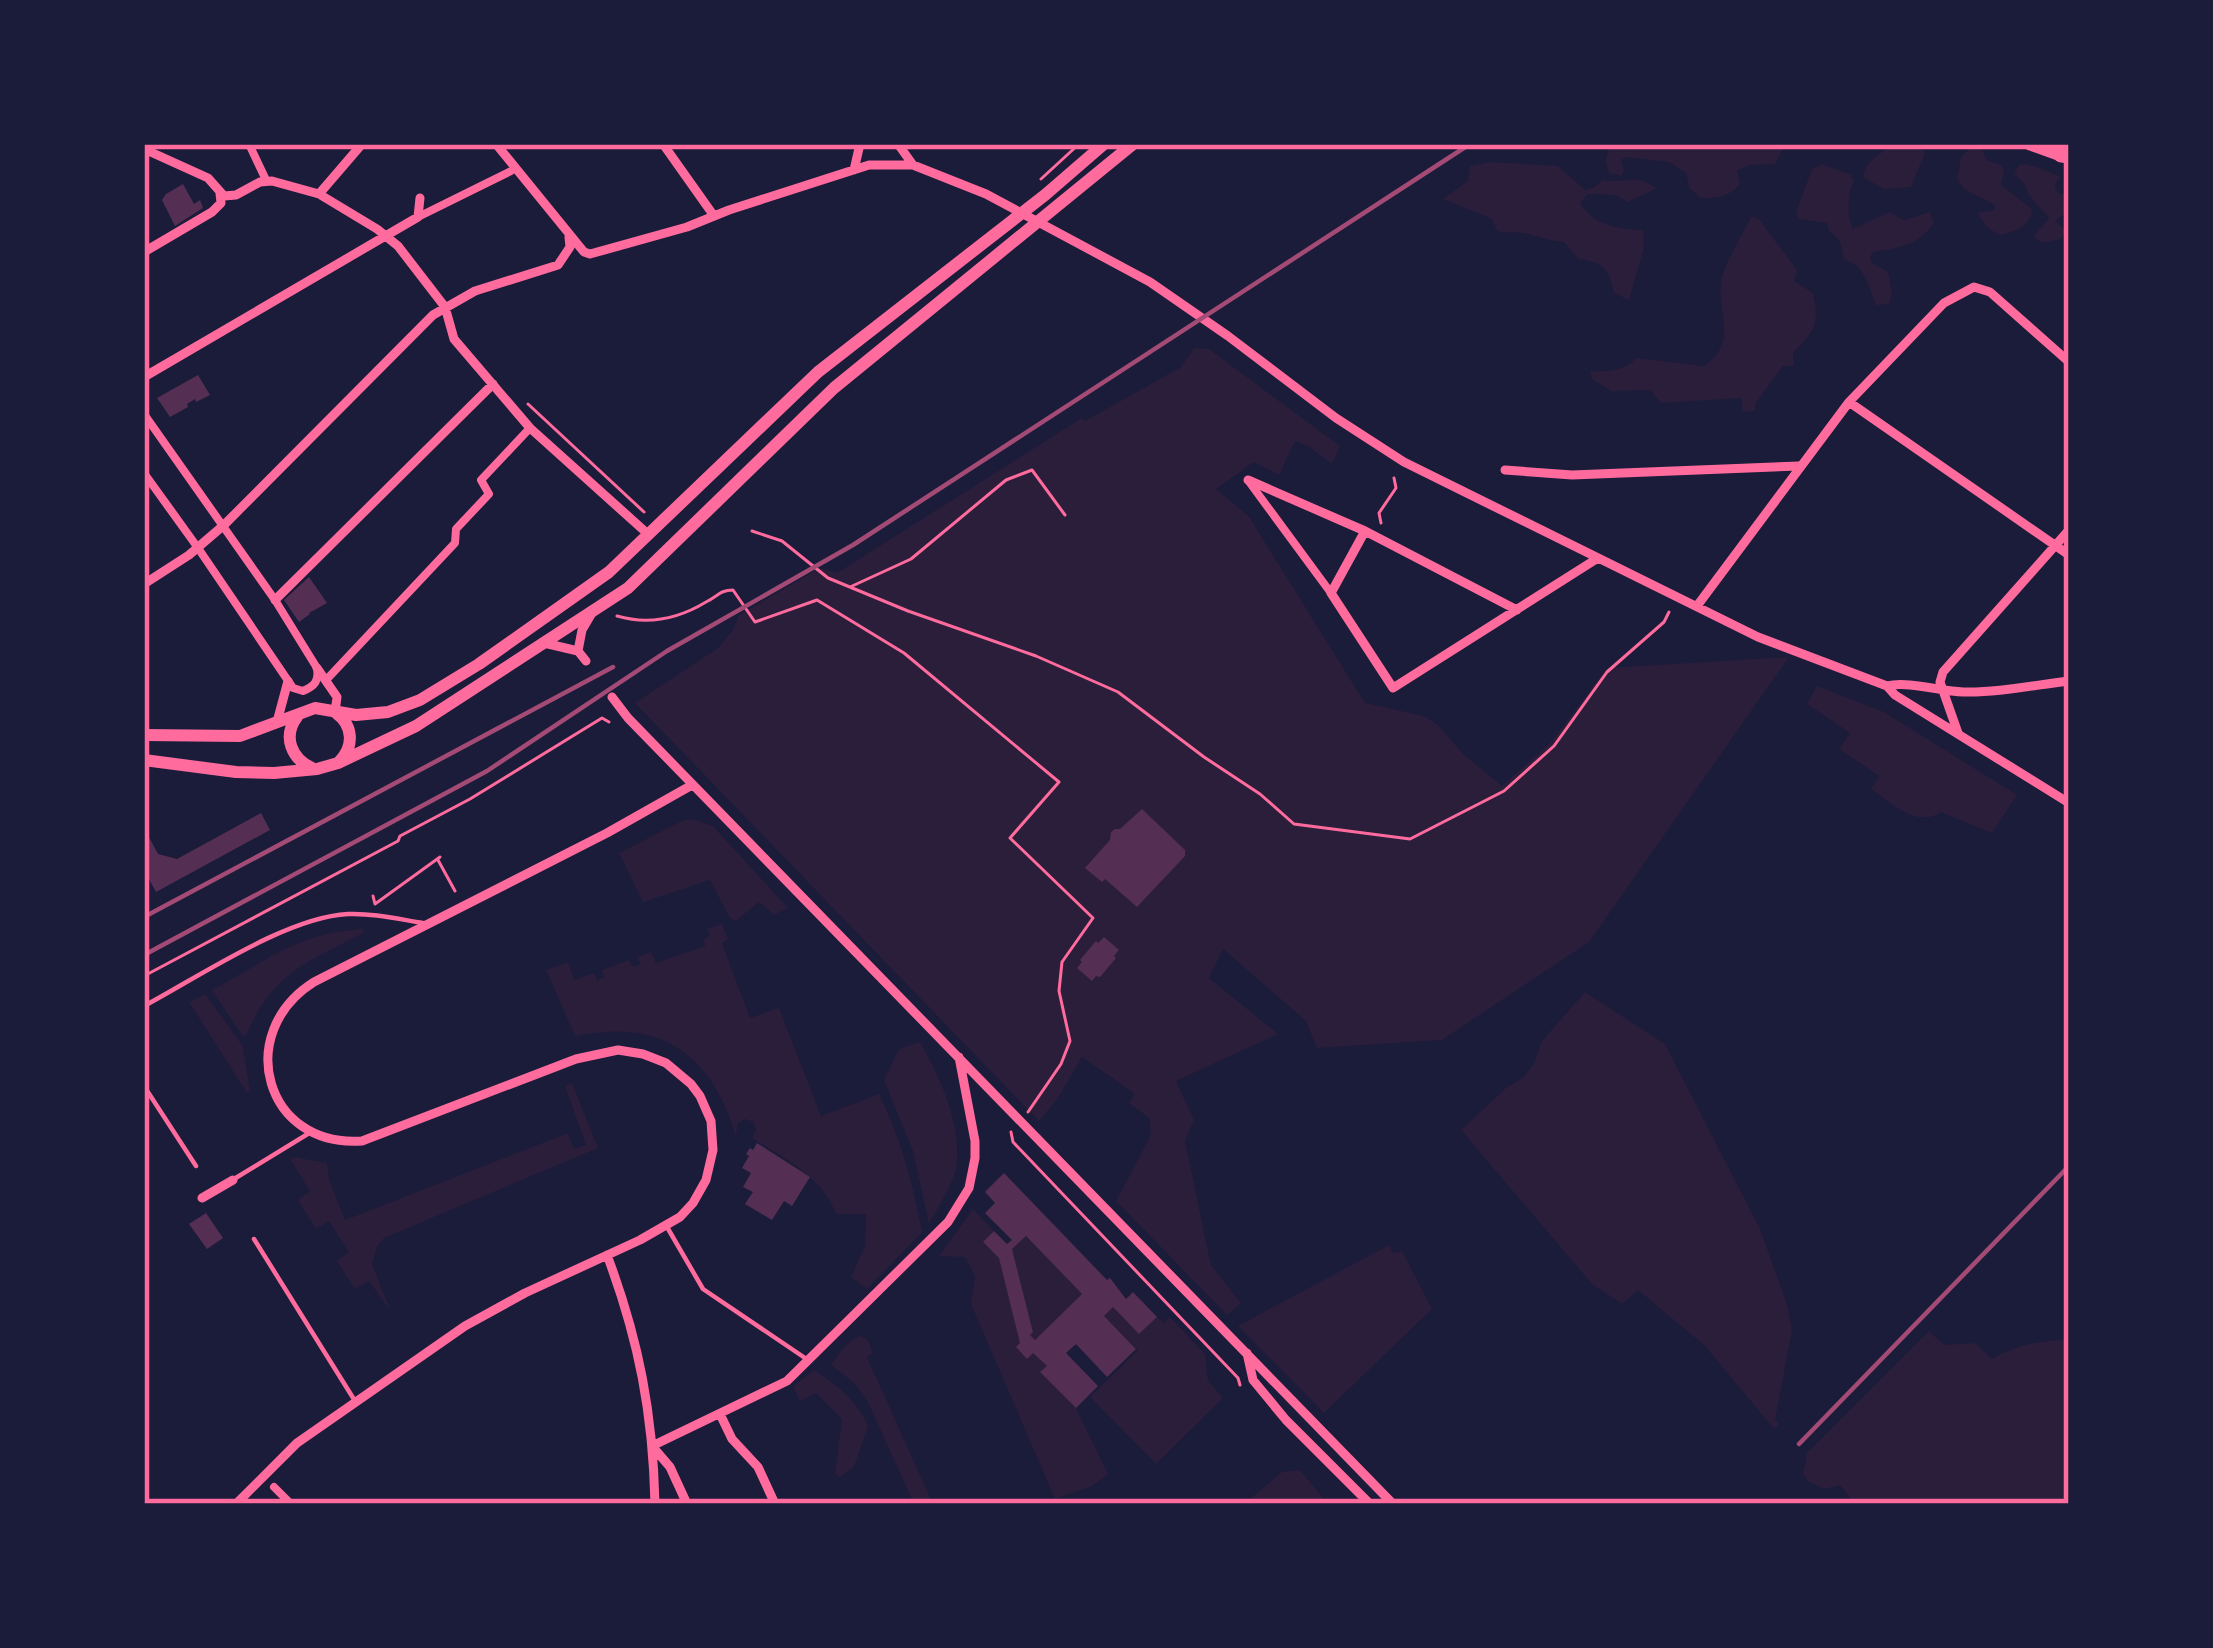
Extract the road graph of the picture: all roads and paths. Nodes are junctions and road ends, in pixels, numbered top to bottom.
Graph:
1 (249, 144) edge
2 (362, 144) edge
3 (496, 144) edge
4 (860, 144) edge
5 (898, 144) edge
6 (1079, 144) edge
7 (1104, 144) edge
8 (1133, 144) edge
9 (2030, 144) edge
10 (665, 145) edge
11 (144, 149) edge
12 (2066, 152) edge
13 (913, 165) junction
14 (514, 169) junction
15 (854, 170) junction
16 (266, 181) junction
17 (1038, 185) dead end
18 (220, 193) junction
19 (319, 194) junction
20 (420, 198) dead end
21 (1020, 212) junction
22 (714, 216) junction
23 (418, 217) junction
24 (1038, 222) junction
25 (568, 232) junction
26 (386, 236) junction
27 (144, 252) edge
28 (446, 307) junction
29 (2069, 362) edge
30 (144, 377) edge
31 (493, 384) junction
32 (524, 400) dead end
33 (1849, 402) junction
34 (144, 414) edge
35 (530, 428) junction
36 (1799, 466) junction
37 (1505, 470) dead end
38 (144, 473) edge
39 (1394, 478) dead end
40 (1248, 480) joint
41 (1065, 515) dead end
42 (653, 520) dead end
43 (1382, 523) dead end
44 (224, 524) junction
45 (2069, 530) edge
46 (752, 531) dead end
47 (1365, 531) junction
48 (649, 535) junction
49 (2055, 546) junction
50 (198, 548) junction
51 (2069, 555) edge
52 (1598, 557) junction
53 (144, 584) edge
54 (850, 587) junction
55 (1331, 593) junction
56 (275, 600) junction
57 (1697, 606) junction
58 (1516, 610) junction
59 (1669, 612) dead end
60 (592, 613) junction
61 (617, 616) dead end
62 (544, 643) junction
63 (317, 668) junction
64 (326, 679) junction
65 (288, 681) junction
66 (2069, 681) edge
67 (1887, 686) junction
68 (1942, 690) junction
69 (612, 697) dead end
70 (335, 712) junction
71 (298, 716) junction
72 (609, 722) dead end
73 (277, 724) junction
74 (1958, 733) junction
75 (144, 735) edge
76 (144, 760) edge
77 (338, 763) junction
78 (317, 769) junction
79 (692, 784) junction
80 (2069, 803) edge
81 (455, 892) dead end
82 (373, 896) dead end
83 (428, 924) junction
84 (144, 976) edge
85 (144, 1006) edge
86 (959, 1056) junction
87 (144, 1086) edge
88 (1024, 1115) dead end
89 (1010, 1128) dead end
90 (311, 1132) junction
91 (196, 1166) dead end
92 (233, 1180) joint
93 (202, 1198) dead end
94 (667, 1226) junction
95 (254, 1239) dead end
96 (607, 1256) junction
97 (1247, 1353) junction
98 (809, 1360) junction
99 (1243, 1389) dead end
100 (355, 1401) junction
101 (720, 1414) junction
102 (652, 1447) junction
103 (274, 1487) dead end
104 (1386, 1502) edge
105 (236, 1504) edge
106 (291, 1504) edge
107 (655, 1504) edge
108 (687, 1504) edge
109 (775, 1504) edge
110 (1370, 1504) edge

1 - 16 street
2 - 19 street
3 - 14 street
4 - 15 street
5 - 13 street
6 - 17 path
7 - 21 street
8 - 24 street
9 - 12 street
10 - 22 street
11 - 18 street
13 - 15 street
13 - 21 street
14 - 23 street
14 - 25 street
15 - 22 street
16 - 18 street
16 - 19 street
18 - 27 street
19 - 26 street
20 - 23 street
21 - 24 street
21 - 48 street
22 - 25 street
23 - 26 street
24 - 52 street
24 - 60 street
25 - 28 street
26 - 28 street
26 - 30 street
28 - 31 street
28 - 44 street
29 - 33 street
31 - 35 street
31 - 56 street
32 - 42 path
33 - 36 street
33 - 49 street
34 - 44 street
35 - 48 street
35 - 64 street
36 - 37 street
36 - 57 street
38 - 50 street
39 - 43 path
40 - 47 street
40 - 55 street
41 - 54 path
44 - 50 street
44 - 56 street
45 - 49 street
46 - 54 path
47 - 55 street
47 - 58 street
48 - 70 street
49 - 51 street
49 - 68 street
50 - 53 street
50 - 65 street
52 - 57 street
52 - 58 street
54 - 59 path
55 - 58 street
56 - 63 street
57 - 67 street
60 - 62 street
60 - 62 street
61 - 88 path
62 - 77 street
63 - 64 street
63 - 65 street
64 - 70 street
65 - 73 street
66 - 68 street
67 - 68 street
67 - 74 street
68 - 74 street
69 - 79 street
70 - 71 street
70 - 77 street
71 - 73 street
71 - 78 street
72 - 84 path
73 - 75 street
74 - 80 street
76 - 78 street
77 - 78 street
79 - 83 street
79 - 86 street
81 - 82 path
83 - 85 lane
83 - 90 street
86 - 97 street
86 - 98 street
87 - 91 lane
89 - 99 path
90 - 92 lane
90 - 94 street
92 - 93 street
94 - 96 street
94 - 98 lane
95 - 100 lane
96 - 100 street
96 - 102 street
97 - 104 street
97 - 110 street
98 - 101 street
100 - 105 street
101 - 102 street
101 - 109 street
102 - 107 street
102 - 108 street
103 - 106 street

